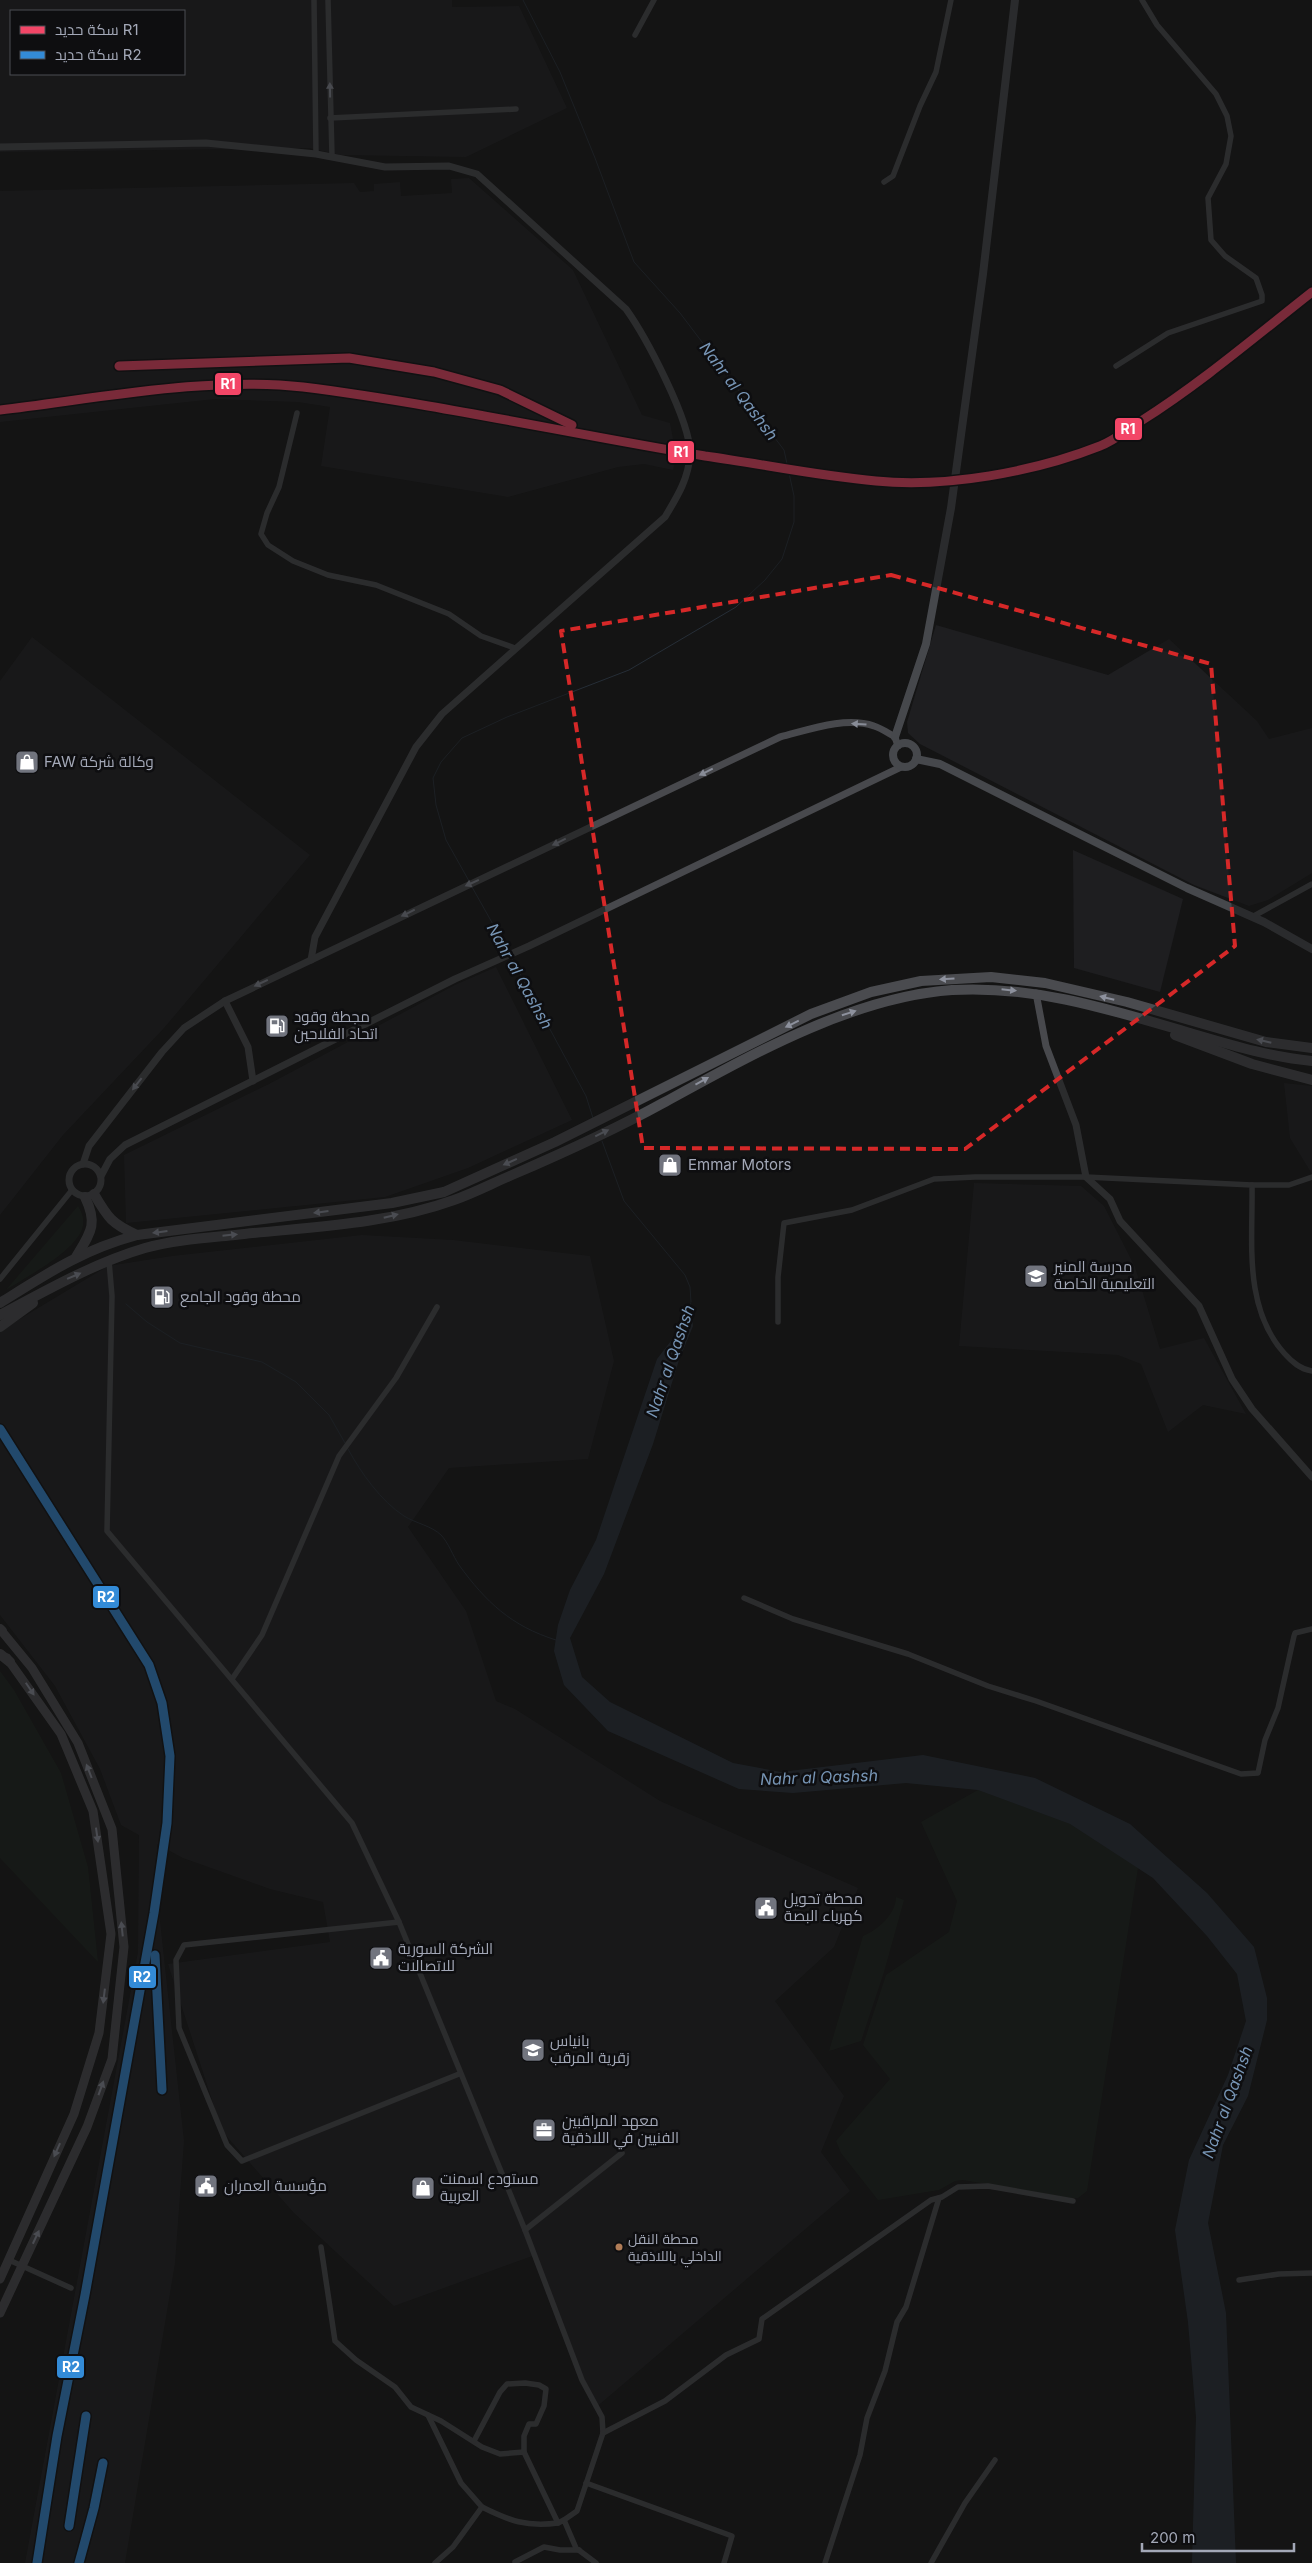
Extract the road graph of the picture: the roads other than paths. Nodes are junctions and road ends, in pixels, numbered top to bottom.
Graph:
1 (314, 0) edge
2 (328, 0) edge
3 (654, 0) edge
4 (951, 0) edge
5 (1015, 0) edge
6 (1142, 0) edge
7 (635, 34) dead end
8 (516, 109) dead end
9 (330, 118) junction
10 (0, 148) edge
11 (316, 154) junction
12 (332, 156) junction
13 (884, 182) dead end
14 (1116, 366) dead end
15 (297, 413) dead end
16 (515, 648) junction
17 (895, 736) junction
18 (898, 746) junction
19 (916, 758) junction
20 (901, 767) junction
21 (1312, 884) edge
22 (1252, 917) junction
23 (1312, 949) edge
24 (311, 960) junction
25 (1036, 993) junction
26 (225, 1001) junction
27 (1106, 1008) junction
28 (1312, 1048) edge
29 (1312, 1060) edge
30 (1312, 1080) edge
31 (252, 1081) junction
32 (83, 1164) junction
33 (101, 1176) junction
34 (1086, 1177) junction
35 (1312, 1177) edge
36 (1252, 1185) junction
37 (72, 1190) junction
38 (90, 1196) junction
39 (137, 1235) junction
40 (76, 1257) junction
41 (109, 1261) junction
42 (0, 1279) edge
43 (50, 1289) junction
44 (0, 1303) edge
45 (437, 1307) dead end
46 (0, 1315) edge
47 (778, 1322) dead end
48 (0, 1327) edge
49 (1312, 1371) edge
50 (1312, 1478) edge
51 (744, 1598) dead end
52 (1312, 1629) edge
53 (0, 1630) edge
54 (0, 1650) edge
55 (0, 1654) edge
56 (10, 1662) junction
57 (232, 1679) junction
58 (398, 1922) junction
59 (459, 2074) junction
60 (622, 2153) dead end
61 (939, 2198) junction
62 (1073, 2201) dead end
63 (524, 2230) junction
64 (321, 2247) dead end
65 (9, 2260) junction
66 (22, 2266) junction
67 (1312, 2273) edge
68 (0, 2279) edge
69 (1239, 2280) dead end
70 (70, 2288) dead end
71 (0, 2313) edge
72 (428, 2415) junction
73 (603, 2433) junction
74 (474, 2441) junction
75 (524, 2452) junction
76 (995, 2460) dead end
77 (586, 2483) junction
78 (482, 2508) junction
79 (564, 2520) junction
80 (558, 2523) junction
81 (579, 2550) junction
82 (515, 2562) edge
83 (435, 2563) edge
84 (596, 2563) edge
85 (724, 2563) edge
86 (826, 2563) edge
87 (931, 2563) edge

1 - 11 street
9 -> 2 street
3 - 7 street
4 - 13 street
5 - 17 main road
6 - 14 street
8 - 9 street
9 - 12 street
10 - 11 street
11 - 12 street
12 - 16 street
15 - 16 street
16 - 24 street
17 - 18 street
17 -> 24 street
18 - 19 main road
18 - 20 main road
19 - 20 main road
19 - 22 main road
20 - 31 street
21 - 22 street
22 - 23 main road
24 -> 26 street
25 - 27 highway
25 - 34 street
41 -> 25 highway
26 - 31 street
26 -> 32 street
27 - 29 highway
27 - 30 highway
28 -> 39 highway
31 - 33 street
32 - 33 street
32 - 37 street
33 - 38 street
34 - 36 street
34 - 47 street
34 - 50 street
35 - 36 street
36 - 49 street
37 - 38 street
37 - 42 street
38 - 39 highway
38 - 40 highway
39 - 40 highway
40 - 44 highway
43 -> 41 highway
41 - 57 street
43 - 46 highway
43 - 48 highway
45 - 57 street
51 - 52 street
66 -> 53 main road
54 - 56 main road
55 - 56 highway
56 -> 65 main road
57 - 58 street
58 - 59 street
58 - 59 street
59 - 63 street
60 - 63 street
61 - 62 street
61 - 73 street
61 - 86 street
63 - 73 street
64 - 72 street
65 - 66 street
65 - 68 main road
66 - 70 street
66 - 71 main road
67 - 69 street
72 - 74 street
72 - 78 street
73 - 77 street
74 - 75 street
74 - 75 street
75 - 80 street
76 - 87 street
77 - 79 street
77 - 85 street
78 - 80 street
78 - 83 street
79 - 80 street
79 - 81 street
81 - 82 street
81 - 84 street

